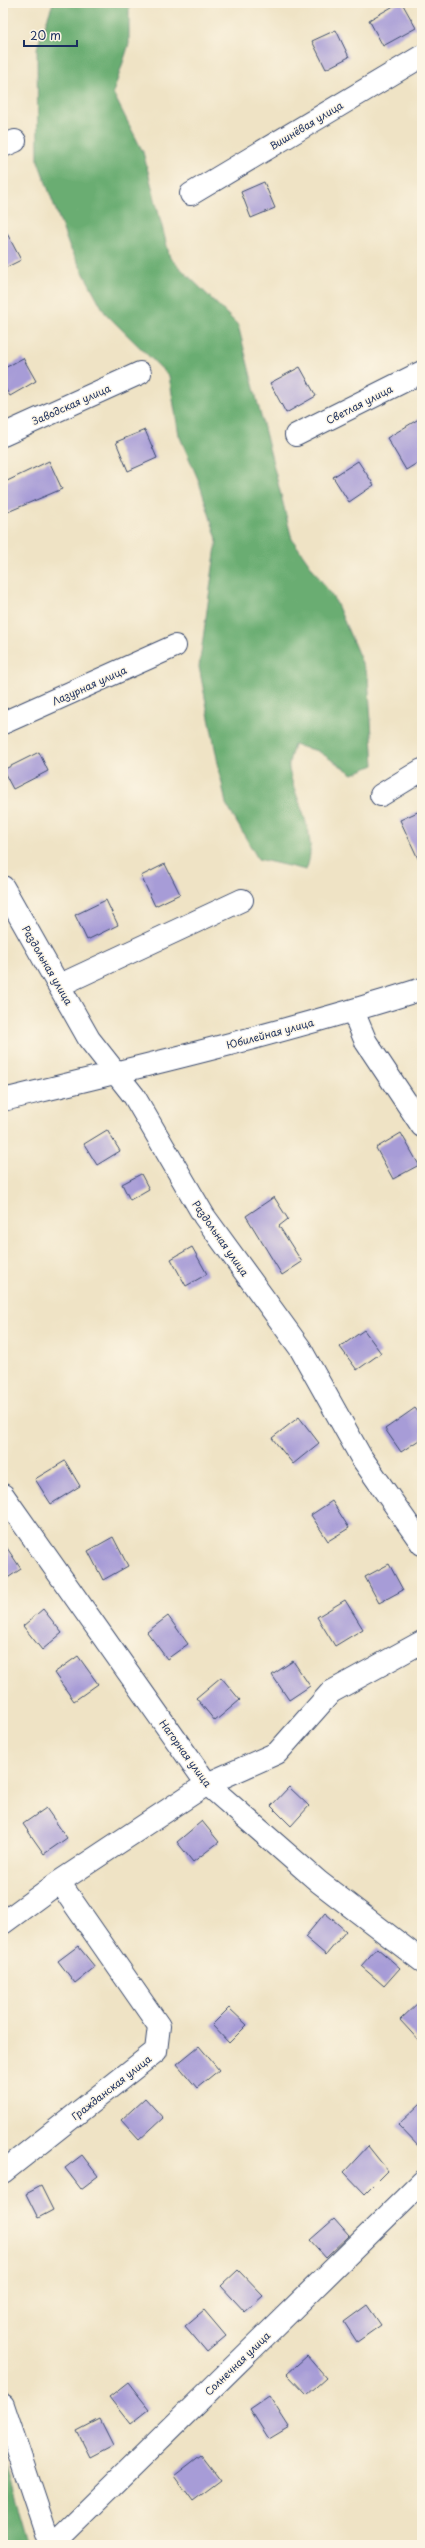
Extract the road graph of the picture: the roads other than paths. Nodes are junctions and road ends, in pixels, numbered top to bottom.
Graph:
1 (422, 56) edge
2 (191, 194) dead end
3 (422, 372) edge
4 (140, 373) dead end
5 (296, 435) dead end
6 (3, 436) edge
7 (175, 646) dead end
8 (3, 723) edge
9 (422, 770) edge
10 (381, 795) dead end
11 (3, 887) edge
12 (242, 900) dead end
13 (60, 985) junction
14 (422, 989) edge
15 (354, 1010) junction
16 (116, 1072) junction
17 (3, 1100) edge
18 (422, 1126) edge
19 (3, 1495) edge
20 (422, 1544) edge
21 (422, 1642) edge
22 (207, 1784) junction
23 (60, 1882) junction
24 (3, 1923) edge
25 (422, 1961) edge
26 (3, 2172) edge
27 (422, 2182) edge
28 (3, 2406) edge
29 (51, 2545) edge

1 - 2 street, Вишнёвая улица
3 - 5 street, Светлая улица
4 - 6 street, Заводская улица
7 - 8 street, Лазурная улица
9 - 10 street
11 - 13 street, Раздольная улица
12 - 13 street
13 - 16 street, Раздольная улица
14 - 15 street, Юбилейная улица
15 - 16 street, Юбилейная улица
15 - 18 street
16 - 17 street, Юбилейная улица
16 - 20 street, Раздольная улица
19 - 22 street, Нагорная улица
21 - 22 street
22 - 23 street
22 - 25 street, Нагорная улица
23 - 24 street
23 - 26 street, Гражданская улица
27 - 29 street, Солнечная улица
28 - 29 street

